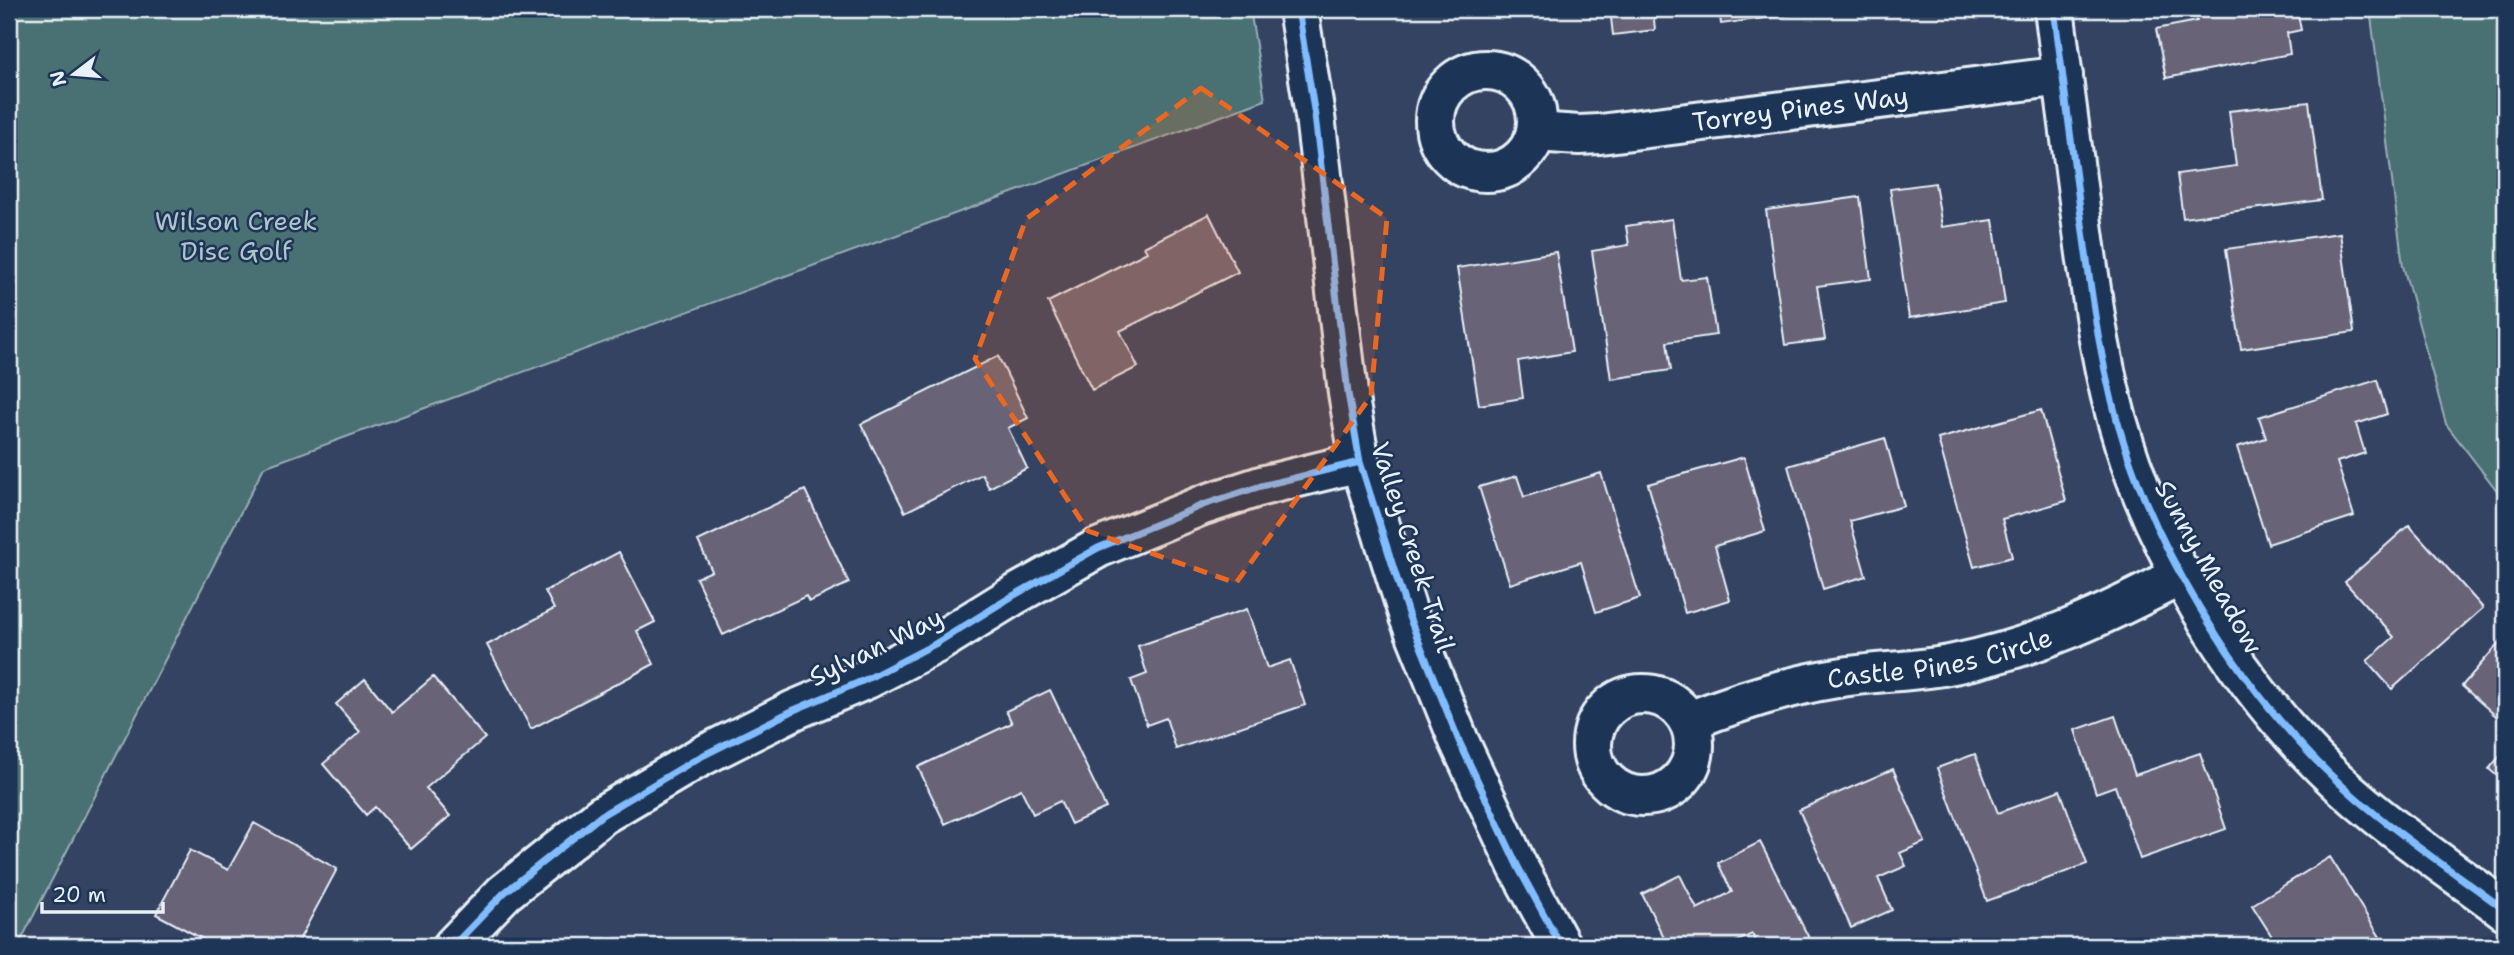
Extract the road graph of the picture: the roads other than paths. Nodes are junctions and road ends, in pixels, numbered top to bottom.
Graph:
1 (1298, 9) edge
2 (2054, 9) edge
3 (2063, 76) junction
4 (1536, 132) dead end
5 (1360, 462) junction
6 (2183, 575) junction
7 (1689, 722) dead end
8 (2505, 911) edge
9 (453, 946) edge
10 (1562, 946) edge

1 - 5 street, Valley Creek Trail
2 - 3 street, Sunny Meadow
3 - 4 street, Torrey Pines Way
3 - 6 street, Sunny Meadow
5 - 9 street, Sylvan Way
5 - 10 street, Valley Creek Trail
6 - 7 street, Castle Pines Circle
6 - 8 street, Sunny Meadow

